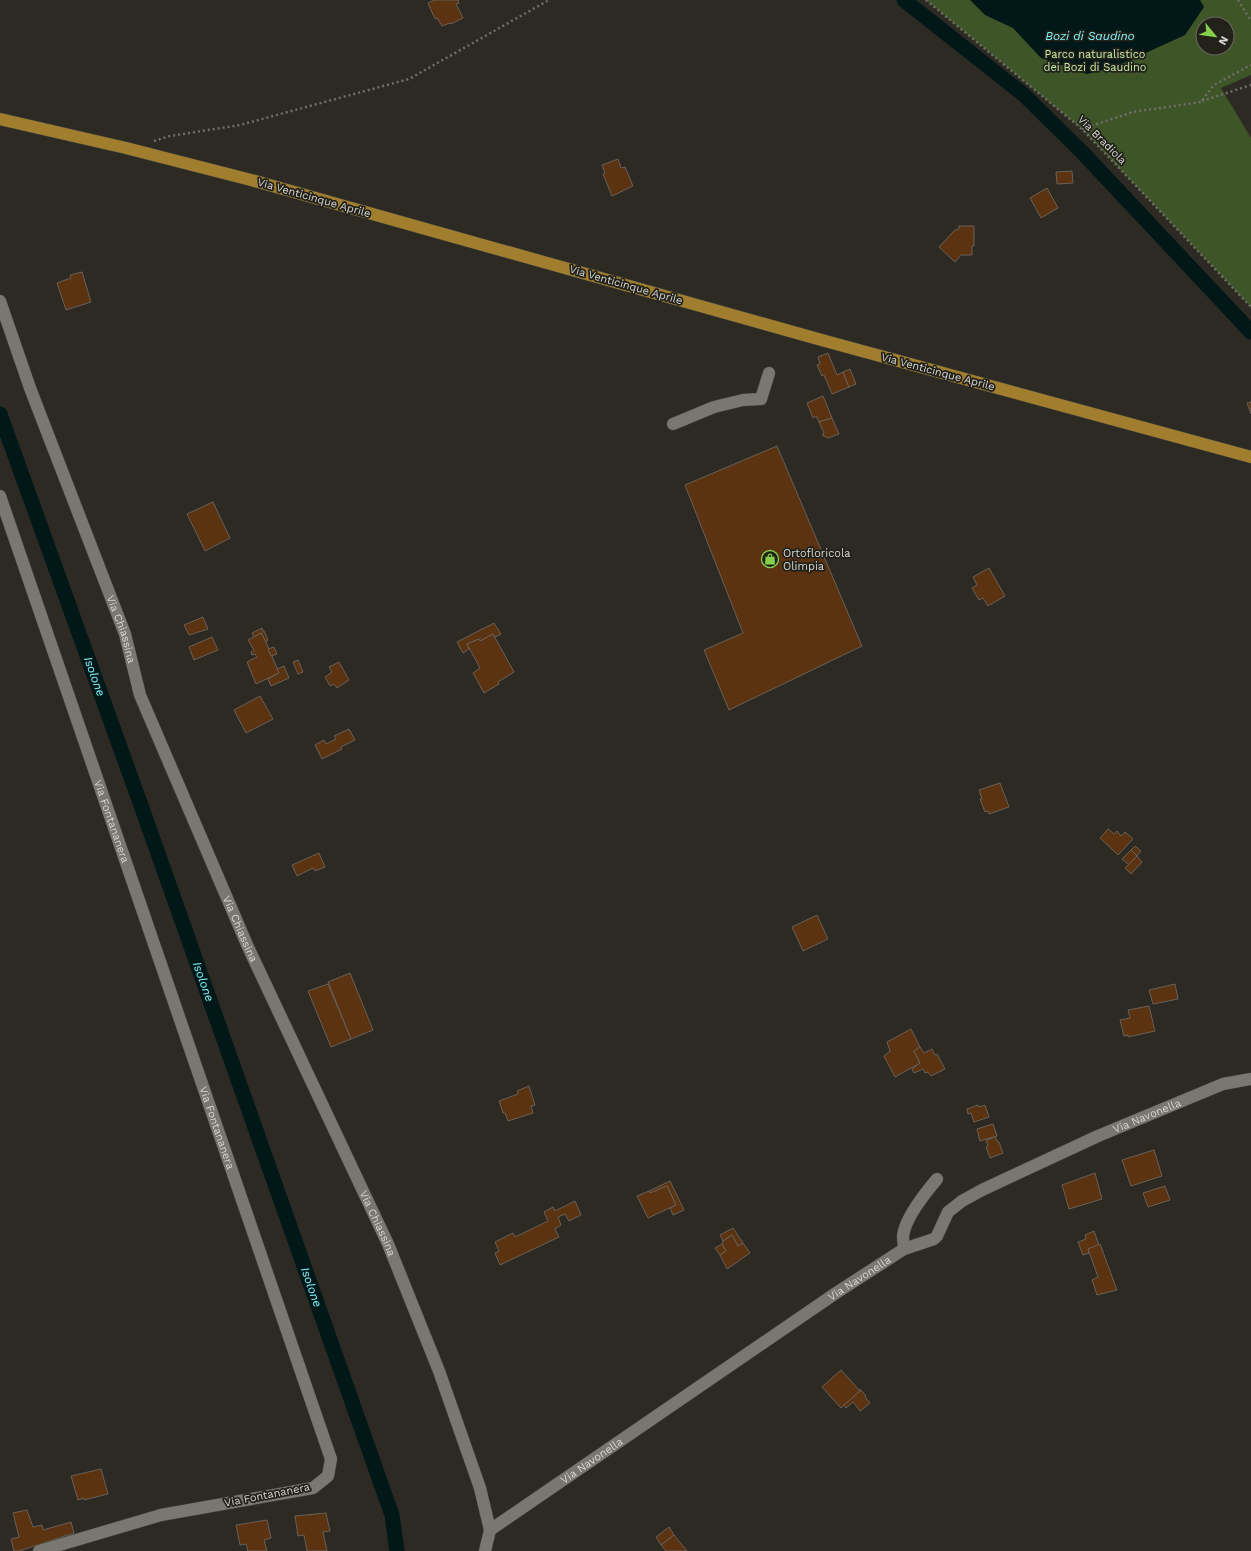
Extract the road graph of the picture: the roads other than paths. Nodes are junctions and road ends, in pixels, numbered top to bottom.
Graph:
1 (0, 119) edge
2 (0, 301) edge
3 (769, 373) dead end
4 (673, 424) dead end
5 (1251, 457) edge
6 (0, 496) edge
7 (1251, 1079) edge
8 (937, 1178) dead end
9 (910, 1247) junction
10 (490, 1530) junction
11 (39, 1551) edge
12 (485, 1551) edge

1 - 5 main road, Via Venticinque Aprile
2 - 10 street, Via Chiassina
3 - 4 street
6 - 11 street, Via Fontananera
7 - 9 street, Via Navonella
8 - 9 street
9 - 10 street, Via Navonella
10 - 12 street, Via Chiassina

